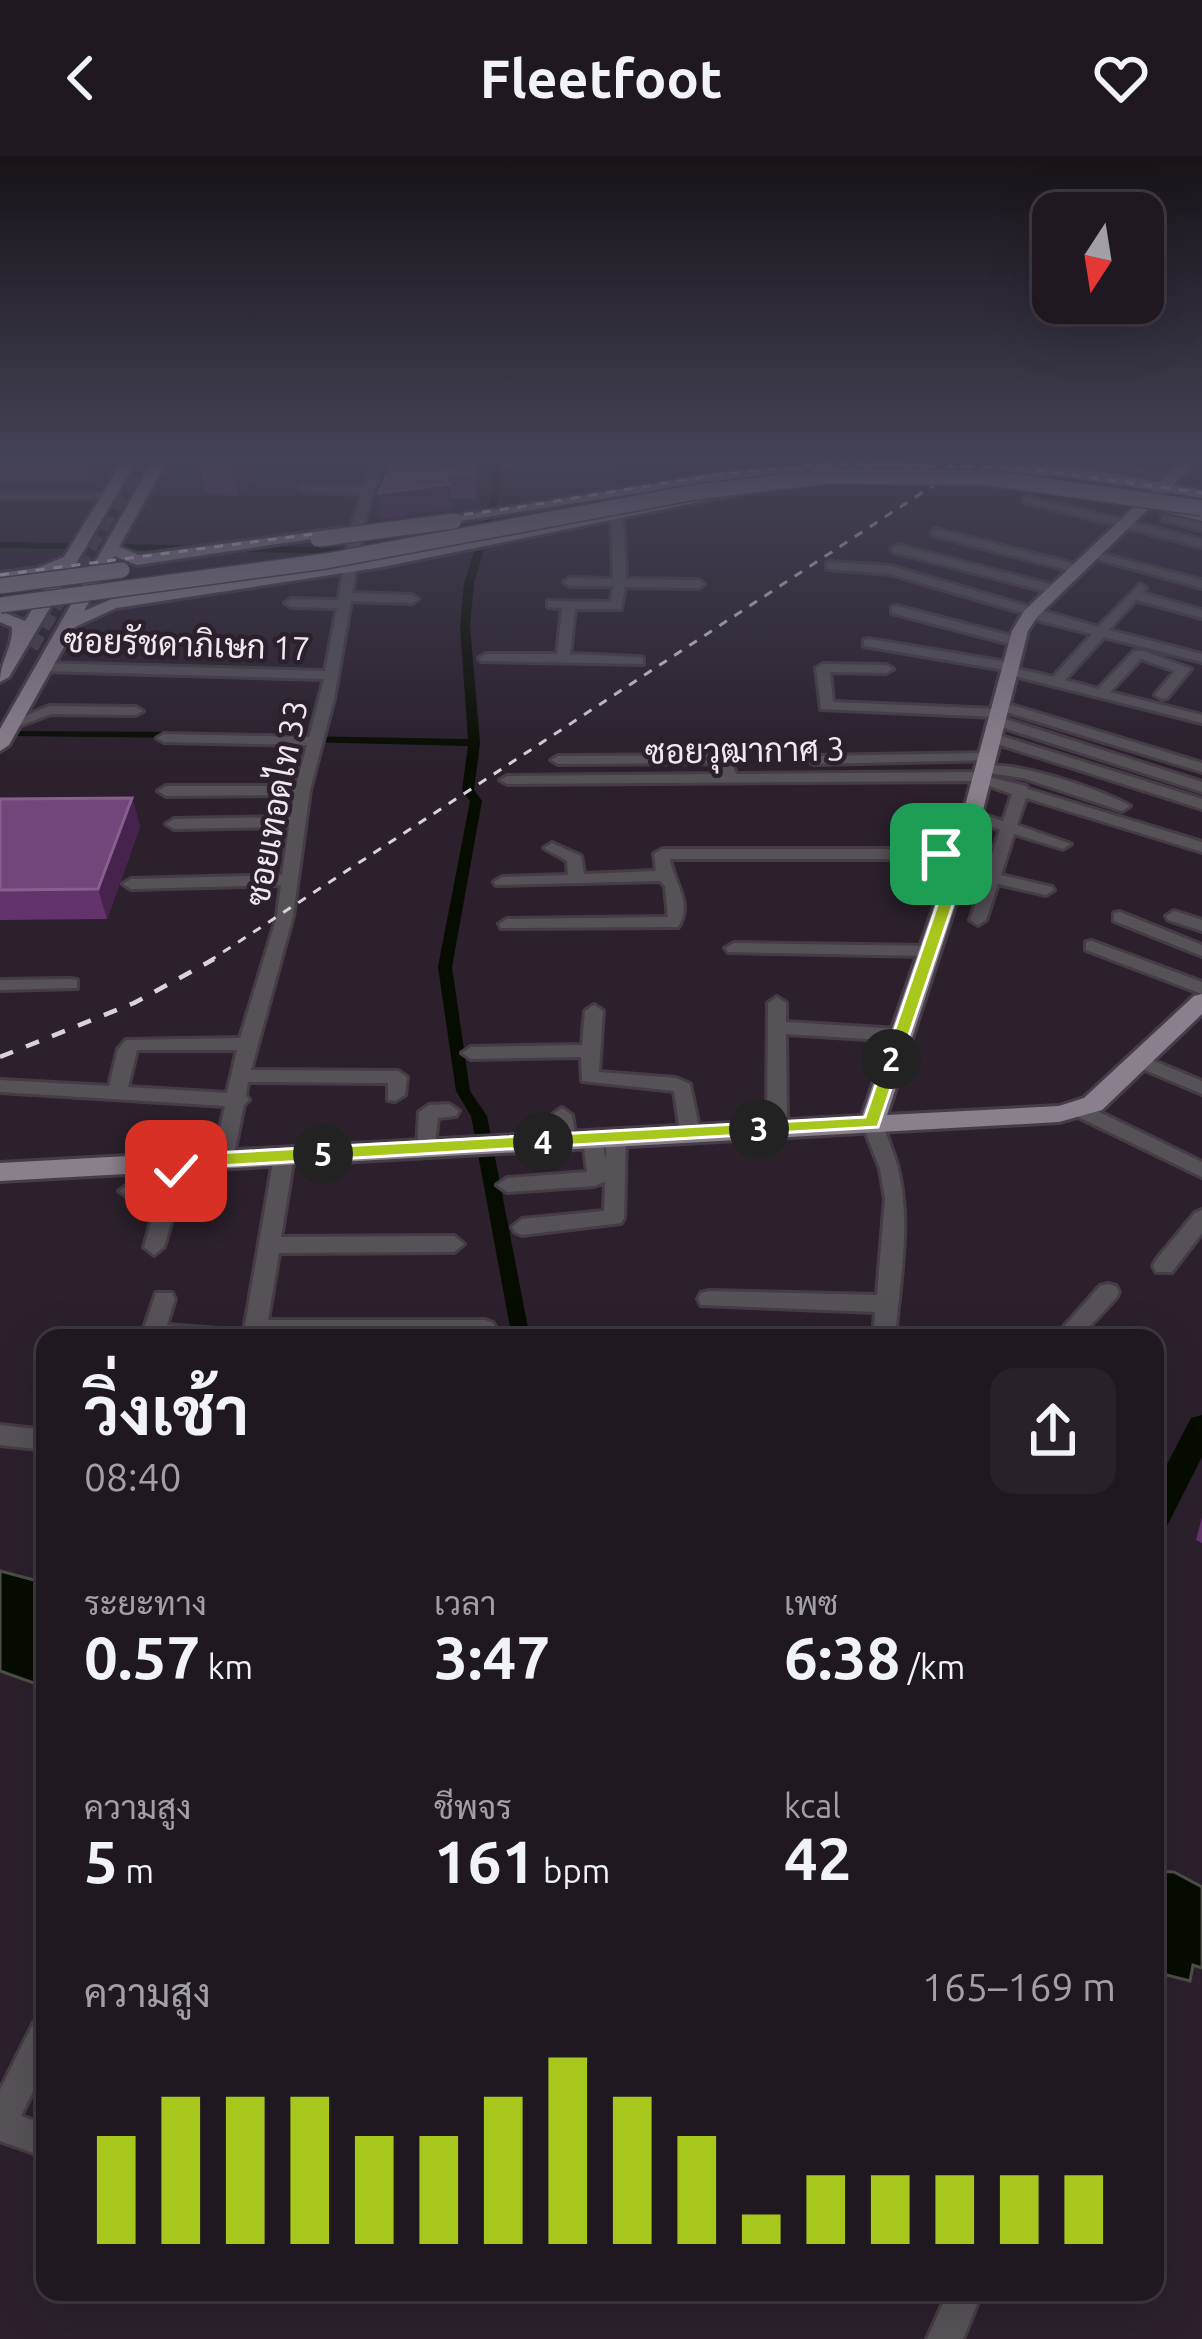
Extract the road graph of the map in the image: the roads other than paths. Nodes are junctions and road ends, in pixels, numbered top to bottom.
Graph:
1 (106, 559) edge
2 (146, 559) edge
3 (146, 559) edge
4 (189, 559) edge
5 (335, 559) edge
6 (352, 559) edge
7 (372, 559) edge
8 (396, 559) edge
9 (619, 559) edge
10 (896, 559) edge
11 (936, 559) edge
12 (993, 559) edge
13 (1065, 559) edge
14 (1089, 559) edge
15 (70, 560) joint
16 (137, 560) junction
17 (944, 561) junction
18 (1086, 562) junction
19 (1128, 563) junction
20 (350, 567) junction
21 (838, 569) dead end
22 (887, 570) junction
23 (975, 573) junction
24 (1113, 576) dead end
25 (94, 579) junction
26 (2, 581) edge
27 (921, 581) junction
28 (570, 582) dead end
29 (698, 584) dead end
30 (1202, 584) edge
31 (209, 585) junction
32 (55, 586) junction
33 (620, 588) junction
34 (657, 592) dead end
35 (412, 599) dead end
36 (343, 600) junction
37 (291, 603) dead end
38 (112, 604) junction
39 (552, 604) dead end
40 (569, 604) junction
41 (940, 604) junction
42 (1038, 607) junction
43 (2, 609) edge
44 (898, 610) dead end
45 (1202, 614) edge
46 (68, 623) junction
47 (1105, 628) junction
48 (1018, 642) junction
49 (868, 643) dead end
50 (1202, 647) edge
51 (35, 651) junction
52 (486, 658) dead end
53 (569, 658) junction
54 (1202, 658) edge
55 (638, 661) dead end
56 (3, 668) edge
57 (590, 669) dead end
58 (886, 669) dead end
59 (1011, 669) junction
60 (331, 675) junction
61 (1056, 682) junction
62 (1101, 693) junction
63 (1162, 695) dead end
64 (0, 700) edge
65 (136, 711) dead end
66 (1202, 719) edge
67 (6, 723) edge
68 (164, 738) dead end
69 (314, 743) junction
70 (0, 745) edge
71 (991, 745) junction
72 (216, 753) dead end
73 (558, 760) dead end
74 (656, 760) junction
75 (814, 760) dead end
76 (1202, 768) edge
77 (507, 780) dead end
78 (730, 781) junction
79 (657, 782) junction
80 (1202, 787) edge
81 (1021, 789) junction
82 (302, 790) junction
83 (166, 791) dead end
84 (1202, 804) edge
85 (1122, 806) dead end
86 (972, 816) junction
87 (298, 822) junction
88 (174, 824) dead end
89 (1011, 826) junction
90 (1063, 844) dead end
91 (552, 848) dead end
92 (1202, 848) edge
93 (960, 862) junction
94 (664, 876) junction
95 (995, 876) junction
96 (576, 879) junction
97 (290, 880) junction
98 (502, 882) dead end
99 (131, 884) dead end
100 (1046, 890) dead end
101 (1120, 916) dead end
102 (1174, 916) dead end
103 (979, 920) dead end
104 (507, 925) dead end
105 (1202, 926) edge
106 (1092, 946) dead end
107 (734, 948) dead end
108 (929, 951) junction
109 (1202, 951) edge
110 (71, 984) dead end
111 (0, 985) edge
112 (777, 1003) dead end
113 (1200, 1003) edge
114 (594, 1012) dead end
115 (785, 1028) dead end
116 (899, 1035) junction
117 (247, 1044) junction
118 (591, 1051) junction
119 (471, 1053) dead end
120 (1140, 1060) junction
121 (244, 1076) junction
122 (398, 1077) dead end
123 (0, 1086) edge
124 (1202, 1088) edge
125 (117, 1094) junction
126 (239, 1100) junction
127 (1081, 1110) junction
128 (449, 1111) dead end
129 (872, 1123) junction
130 (777, 1129) junction
131 (690, 1132) junction
132 (605, 1138) junction
133 (427, 1148) junction
134 (284, 1156) junction
135 (223, 1159) junction
136 (179, 1162) junction
137 (1202, 1170) edge
138 (0, 1172) edge
139 (507, 1185) dead end
140 (171, 1190) junction
141 (129, 1191) dead end
142 (1202, 1218) edge
143 (522, 1226) dead end
144 (454, 1244) dead end
145 (272, 1245) junction
146 (154, 1247) dead end
147 (1164, 1266) dead end
148 (1108, 1292) dead end
149 (164, 1299) dead end
150 (710, 1299) dead end
151 (888, 1304) junction
152 (155, 1329) edge
153 (251, 1329) edge
154 (885, 1329) edge
155 (1073, 1329) edge
156 (0, 1435) edge
157 (36, 1439) edge
158 (36, 2051) edge
159 (0, 2125) edge
160 (36, 2137) edge
161 (961, 2301) edge
162 (945, 2339) edge

1 - 25 main road
2 - 16 main road, bridge
3 - 16 main road
4 - 26 main road, bridge
5 - 43 main road, bridge
6 - 20 street, ซอยเทอดไท 33
7 - 31 main road, bridge
8 - 20 main road
9 - 33 street
10 - 22 street
11 - 17 street
12 - 23 street
13 - 18 street
14 - 18 main road
15 - 26 main road
15 - 32 main road
16 - 25 main road
17 - 23 street
17 - 27 street
18 - 19 street
18 - 42 main road
19 - 24 street
19 - 30 street
20 - 36 street, ซอยเทอดไท 33
20 - 38 main road
21 - 22 street
22 - 27 street
23 - 41 street
23 - 42 street
25 - 31 main road
25 - 32 main road
25 - 46 main road
26 - 32 main road
26 - 43 main road
27 - 41 street
28 - 33 street
29 - 33 street
31 - 38 main road
32 - 43 main road
32 - 51 main road
33 - 34 street
33 - 40 street
35 - 36 street
36 - 37 street
36 - 60 street, ซอยเทอดไท 33
38 - 46 main road
39 - 40 street
40 - 53 street
41 - 42 street
41 - 44 street
41 - 48 street
42 - 47 street
42 - 48 main road
43 - 51 main road
45 - 47 street
46 - 51 main road
47 - 50 street
47 - 54 street
47 - 61 street
48 - 59 main road
49 - 59 street
51 - 56 main road
51 - 60 street, ซอยรัชดาภิเษก 17
51 - 64 main road
51 - 67 main road
52 - 53 street
53 - 55 street
53 - 57 street
58 - 71 street
59 - 61 street
59 - 71 main road
60 - 69 street, ซอยเทอดไท 33
61 - 62 street
62 - 63 street
62 - 66 street
65 - 67 street
67 - 70 main road
68 - 69 street
69 - 72 street
69 - 82 street, ซอยเทอดไท 33
71 - 75 street
71 - 76 street
71 - 78 street, ซอยวุฒากาศ 3
71 - 80 street
71 - 81 street
71 - 84 street
71 - 85 street
71 - 86 main road
73 - 74 street
74 - 78 street
74 - 79 street
77 - 79 street, ซอยวุฒากาศ 3
78 - 79 street, ซอยวุฒากาศ 3
81 - 89 street
81 - 92 street
82 - 83 street
82 - 87 street, ซอยเทอดไท 33
86 - 89 street
86 - 93 main road
87 - 88 street
87 - 97 street, ซอยเทอดไท 33
89 - 90 street
89 - 95 street
91 - 96 street
93 - 94 street
93 - 95 street
93 - 108 main road
94 - 96 street
94 - 104 street
95 - 100 street
95 - 103 street
96 - 98 street
97 - 99 street
97 - 117 street, ซอยเทอดไท 33
101 - 109 street
102 - 105 street
106 - 113 street
107 - 108 street
108 - 116 main road
110 - 111 street
112 - 130 street
113 - 120 main road
114 - 118 street
115 - 116 street
116 - 129 main road
117 - 121 street, ซอยเทอดไท 33
117 - 125 street
118 - 119 street
118 - 131 street
120 - 124 street
120 - 127 main road
121 - 122 street
121 - 126 street, ซอยเทอดไท 33
123 - 125 street
125 - 126 street
126 - 135 street, ซอยเทอดไท 33
127 - 129 main road
127 - 137 street
128 - 133 street
129 - 130 main road
129 - 151 street
130 - 131 main road
131 - 132 main road
132 - 133 main road
132 - 139 street
132 - 143 street
133 - 134 main road
134 - 135 main road
134 - 145 street
135 - 136 main road
136 - 138 main road
136 - 140 street
140 - 141 street
140 - 146 street
142 - 147 street
144 - 145 street
145 - 153 street
148 - 155 street
149 - 152 street
150 - 151 street
151 - 154 street
156 - 157 street
158 - 159 street
159 - 160 street
161 - 162 street

